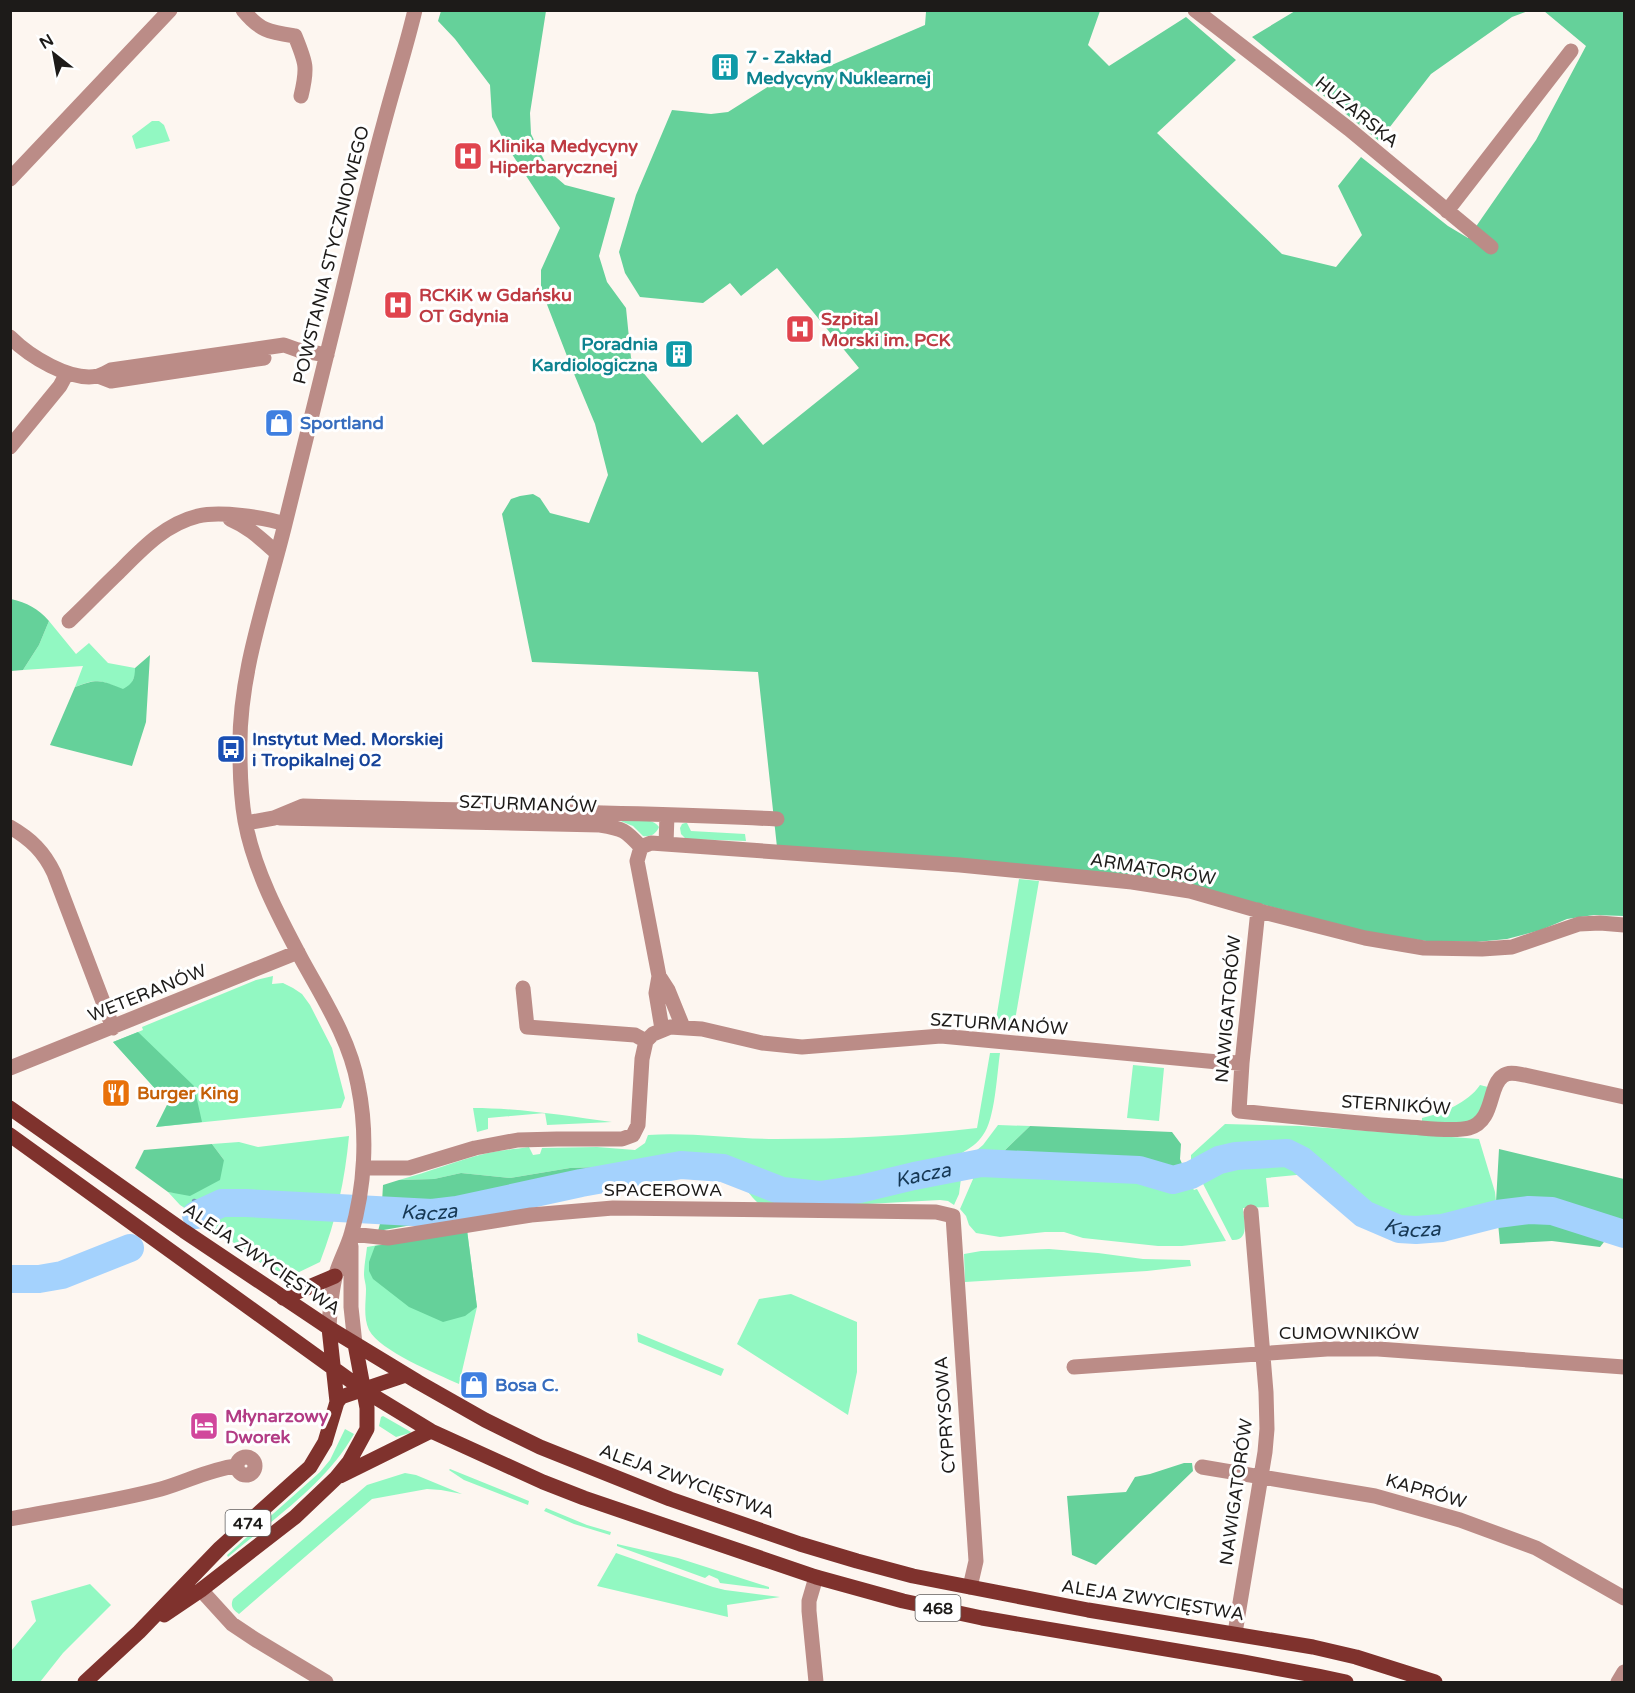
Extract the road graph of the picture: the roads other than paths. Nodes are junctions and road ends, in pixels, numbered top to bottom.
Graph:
1 (170, 10) edge
2 (243, 10) edge
3 (416, 10) edge
4 (1195, 10) edge
5 (1571, 51) dead end
6 (301, 96) dead end
7 (10, 178) edge
8 (1447, 211) junction
9 (1491, 247) dead end
10 (10, 337) edge
11 (327, 355) junction
12 (67, 373) junction
13 (10, 447) edge
14 (219, 515) junction
15 (285, 524) junction
16 (277, 553) junction
17 (69, 621) dead end
18 (667, 815) junction
19 (274, 818) junction
20 (777, 819) dead end
21 (246, 823) junction
22 (10, 828) edge
23 (666, 844) junction
24 (641, 847) junction
25 (1257, 910) junction
26 (1624, 925) edge
27 (298, 952) junction
28 (659, 976) junction
29 (523, 987) dead end
30 (682, 1027) junction
31 (113, 1028) junction
32 (662, 1029) junction
33 (646, 1041) junction
34 (1242, 1063) junction
35 (10, 1068) edge
36 (1624, 1097) edge
37 (10, 1108) edge
38 (1239, 1111) joint
39 (10, 1135) edge
40 (363, 1168) junction
41 (1251, 1212) dead end
42 (351, 1232) junction
43 (955, 1239) joint
44 (335, 1276) junction
45 (283, 1298) junction
46 (329, 1328) junction
47 (355, 1344) junction
48 (1263, 1353) junction
49 (1074, 1367) dead end
50 (1624, 1367) edge
51 (333, 1368) junction
52 (406, 1375) junction
53 (362, 1389) junction
54 (337, 1402) junction
55 (431, 1431) junction
56 (236, 1466) dead end
57 (1202, 1467) dead end
58 (1261, 1476) junction
59 (336, 1479) junction
60 (10, 1519) edge
61 (816, 1576) junction
62 (970, 1587) junction
63 (201, 1590) junction
64 (1624, 1598) edge
65 (139, 1632) junction
66 (1235, 1633) junction
67 (1624, 1672) edge
68 (85, 1683) edge
69 (326, 1683) edge
70 (816, 1683) edge
71 (1346, 1683) edge
72 (1435, 1683) edge
73 (1618, 1683) edge

1 - 7 street
2 - 6 street
3 - 11 street, POWSTANIA STYCZNIOWEGO
4 - 8 street, HUZARSKA
5 - 8 street
8 - 9 street, HUZARSKA
10 - 12 street
11 - 12 street
11 - 15 street, POWSTANIA STYCZNIOWEGO
12 - 13 street
14 - 15 street
14 - 16 street
14 - 17 street
15 - 16 street, POWSTANIA STYCZNIOWEGO
16 - 21 street, POWSTANIA STYCZNIOWEGO
18 - 19 street, SZTURMANÓW
18 - 20 street
18 - 23 street
19 - 21 street, SZTURMANÓW
19 - 24 street, SZTURMANÓW
21 - 27 street, POWSTANIA STYCZNIOWEGO
22 - 31 street
23 - 24 street, ARMATORÓW
23 - 25 street, ARMATORÓW
24 - 28 street
25 - 26 street, ARMATORÓW
25 - 34 street, NAWIGATORÓW
27 - 31 street, WETERANÓW
27 - 40 street, POWSTANIA STYCZNIOWEGO
28 - 30 street
28 - 32 street
29 - 33 street
30 - 32 street, SZTURMANÓW
30 - 34 street, SZTURMANÓW
31 - 35 street, WETERANÓW
32 - 33 street
33 - 40 street
34 - 38 street, NAWIGATORÓW
36 - 38 street, STERNIKÓW
37 - 45 main road, ALEJA ZWYCIĘSTWA / 468
39 - 51 main road, 468
40 - 42 street, POWSTANIA STYCZNIOWEGO
41 - 48 street, NAWIGATORÓW
42 - 43 street, SPACEROWA
42 - 44 street, POWSTANIA STYCZNIOWEGO
42 - 47 street, POWSTANIA STYCZNIOWEGO
43 - 62 street, CYPRYSOWA
44 - 45 main road
44 - 46 street, POWSTANIA STYCZNIOWEGO
45 - 46 main road, ALEJA ZWYCIĘSTWA / 468
46 - 47 main road, ALEJA ZWYCIĘSTWA / 468
46 - 51 main road, POWSTANIA STYCZNIOWEGO
47 - 51 main road
47 - 52 main road, ALEJA ZWYCIĘSTWA / 468
47 - 53 main road, POWSTANIA STYCZNIOWEGO / 474
48 - 49 street, CUMOWNIKÓW
48 - 50 street, CUMOWNIKÓW
48 - 58 street, NAWIGATORÓW
51 - 53 main road, 468
51 - 54 main road, 474
52 - 53 main road
52 - 62 main road, ALEJA ZWYCIĘSTWA / 468
53 - 54 main road
53 - 55 main road, 468
53 - 59 main road, 474
54 - 65 main road, 474
55 - 59 main road, 474
55 - 61 main road, 468
56 - 60 street
57 - 58 street, KAPRÓW
58 - 64 street, KAPRÓW
58 - 66 street, NAWIGATORÓW
59 - 63 main road, 474
61 - 70 street
61 - 71 main road, 468
62 - 66 main road, ALEJA ZWYCIĘSTWA / 468
63 - 65 main road, 474
63 - 69 street
65 - 68 main road, 474
66 - 72 main road, ALEJA ZWYCIĘSTWA / 468
67 - 73 street

